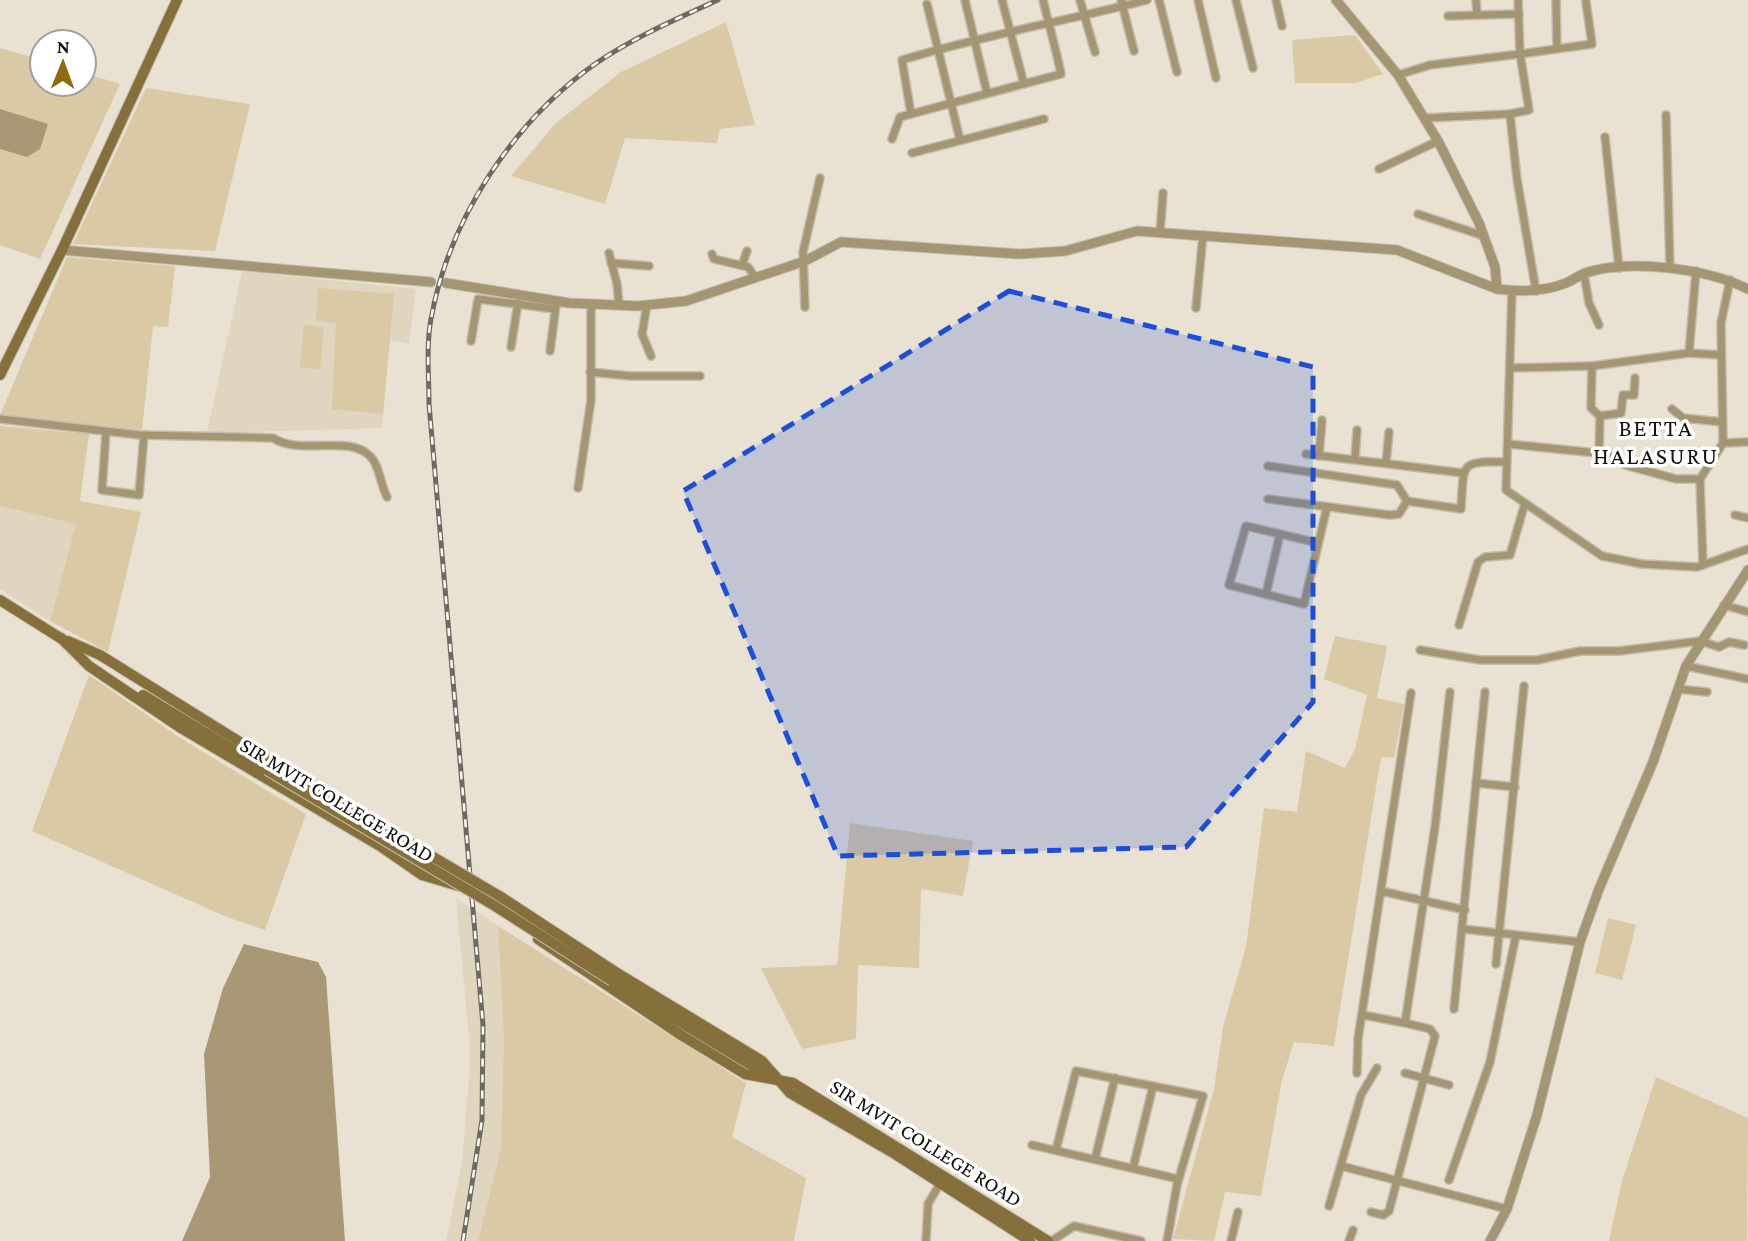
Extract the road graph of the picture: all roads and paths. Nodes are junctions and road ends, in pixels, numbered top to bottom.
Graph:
1 (177, 0) edge
2 (965, 0) edge
3 (1002, 0) edge
4 (1043, 0) edge
5 (1080, 0) edge
6 (1147, 0) edge
7 (1159, 0) edge
8 (1198, 0) edge
9 (1236, 0) edge
10 (1276, 0) edge
11 (1336, 0) edge
12 (1476, 0) edge
13 (1518, 0) edge
14 (1556, 0) edge
15 (1586, 2) dead end
16 (1122, 3) edge
17 (927, 4) dead end
18 (1477, 14) junction
19 (1519, 14) junction
20 (1084, 15) junction
21 (1448, 16) dead end
22 (1048, 22) junction
23 (1282, 26) dead end
24 (1009, 32) junction
25 (974, 40) junction
26 (939, 49) junction
27 (1557, 49) junction
28 (1134, 51) dead end
29 (1095, 52) dead end
30 (1520, 54) junction
31 (1253, 68) dead end
32 (1177, 72) dead end
33 (1398, 75) junction
34 (1216, 78) dead end
35 (1024, 84) junction
36 (987, 93) junction
37 (950, 104) junction
38 (911, 114) junction
39 (1510, 114) junction
40 (1666, 115) dead end
41 (1425, 118) junction
42 (1044, 119) dead end
43 (1605, 137) dead end
44 (892, 139) dead end
45 (960, 140) junction
46 (1438, 141) junction
47 (912, 153) dead end
48 (1379, 169) dead end
49 (820, 178) dead end
50 (1163, 193) dead end
51 (1418, 214) dead end
52 (1160, 233) junction
53 (1203, 235) junction
54 (1484, 236) junction
55 (62, 250) junction
56 (747, 251) dead end
57 (609, 253) dead end
58 (712, 254) dead end
59 (805, 261) junction
60 (611, 263) junction
61 (742, 265) junction
62 (649, 266) dead end
63 (1619, 268) junction
64 (1670, 268) junction
65 (1696, 271) junction
66 (1584, 274) junction
67 (755, 277) junction
68 (1730, 280) junction
69 (431, 282) dead end
70 (446, 283) dead end
71 (1497, 289) junction
72 (1748, 289) edge
73 (1512, 291) junction
74 (1536, 291) junction
75 (518, 303) junction
76 (591, 304) junction
77 (556, 305) junction
78 (619, 305) junction
79 (647, 305) junction
80 (805, 307) dead end
81 (1196, 308) dead end
82 (1599, 326) dead end
83 (471, 341) dead end
84 (512, 347) dead end
85 (550, 351) dead end
86 (1689, 353) junction
87 (1721, 355) junction
88 (650, 356) dead end
89 (1592, 366) junction
90 (1510, 368) junction
91 (590, 372) junction
92 (0, 375) edge
93 (700, 376) dead end
94 (1635, 378) dead end
95 (1672, 409) dead end
96 (1600, 416) junction
97 (0, 419) edge
98 (1322, 420) dead end
99 (1722, 422) junction
100 (1357, 430) dead end
101 (106, 432) junction
102 (1389, 432) dead end
103 (144, 436) junction
104 (1748, 442) edge
105 (1723, 443) junction
106 (1508, 444) junction
107 (1306, 454) dead end
108 (1599, 454) junction
109 (1319, 456) junction
110 (1355, 459) junction
111 (1506, 462) junction
112 (1386, 463) junction
113 (1268, 466) dead end
114 (1463, 473) junction
115 (1700, 479) junction
116 (578, 488) dead end
117 (387, 497) dead end
118 (1268, 499) dead end
119 (1408, 502) junction
120 (1525, 503) junction
121 (1327, 507) junction
122 (1734, 514) dead end
123 (1748, 518) edge
124 (1280, 534) junction
125 (1318, 543) junction
126 (1748, 549) edge
127 (1703, 565) junction
128 (1748, 570) edge
129 (1266, 594) junction
130 (0, 600) edge
131 (1724, 605) junction
132 (1748, 612) edge
133 (1459, 625) dead end
134 (61, 638) junction
135 (1700, 642) junction
136 (1744, 645) dead end
137 (1420, 650) dead end
138 (1686, 666) junction
139 (1748, 679) edge
140 (1524, 686) dead end
141 (1678, 689) junction
142 (1450, 692) dead end
143 (1485, 692) dead end
144 (1707, 692) dead end
145 (1411, 693) dead end
146 (1476, 783) junction
147 (1515, 787) junction
148 (1381, 891) junction
149 (1425, 901) junction
150 (1465, 910) junction
151 (1463, 929) junction
152 (1501, 934) junction
153 (1516, 936) junction
154 (1580, 942) junction
155 (1496, 964) dead end
156 (1454, 1009) dead end
157 (1363, 1016) junction
158 (1405, 1023) junction
159 (1377, 1068) dead end
160 (1357, 1073) dead end
161 (1405, 1073) dead end
162 (1115, 1078) junction
163 (1424, 1078) junction
164 (782, 1083) junction
165 (1153, 1086) junction
166 (1449, 1086) dead end
167 (1032, 1144) dead end
168 (1056, 1150) junction
169 (1095, 1159) junction
170 (1341, 1166) junction
171 (1133, 1168) junction
172 (1178, 1179) junction
173 (942, 1180) junction
174 (1449, 1180) dead end
175 (1397, 1181) junction
176 (1329, 1206) dead end
177 (1507, 1209) junction
178 (1238, 1212) dead end
179 (1371, 1212) dead end
180 (1353, 1230) dead end
181 (926, 1241) edge
182 (1030, 1241) edge
183 (1050, 1241) edge
184 (1141, 1241) edge
185 (1167, 1241) edge
186 (1231, 1241) edge
187 (1349, 1241) edge
188 (1490, 1241) edge

1 - 55 main road
2 - 25 street
3 - 24 street
4 - 22 street
5 - 20 street
6 - 16 street
7 - 32 street
8 - 34 street
9 - 31 street
10 - 23 street
11 - 33 street
12 - 18 street
13 - 19 street
14 - 27 street
15 - 27 street
16 - 20 street
16 - 28 street
17 - 26 street
18 - 19 street
18 - 21 street
19 - 30 street
20 - 22 street
20 - 29 street
22 - 24 street
22 - 35 street
24 - 25 street
24 - 35 street
25 - 26 street
25 - 36 street
26 - 37 street
26 - 38 street
27 - 30 street
30 - 33 street
30 - 39 street
33 - 41 street
35 - 36 street
36 - 37 street
37 - 38 street
37 - 45 street
38 - 44 street
39 - 41 street
39 - 74 street
40 - 64 street
41 - 46 street
42 - 45 street
43 - 63 street
45 - 47 street
46 - 48 street
46 - 54 street
49 - 59 street
50 - 52 street
51 - 54 street
52 - 53 street
52 - 59 street
53 - 71 street
53 - 81 street
54 - 71 street
55 - 69 street
55 - 92 main road
56 - 61 street
57 - 60 street
58 - 61 street
59 - 67 street
59 - 80 street
60 - 62 street
60 - 78 street
61 - 67 street
63 - 64 street
63 - 66 street
64 - 65 street
65 - 68 street
65 - 86 street
66 - 74 street
66 - 82 street
67 - 79 street
68 - 72 street
68 - 87 street
70 - 77 street
71 - 73 street
73 - 74 street
73 - 90 street
75 - 77 street
75 - 83 street
75 - 84 street
76 - 77 street
76 - 78 street
76 - 91 street
77 - 85 street
78 - 79 street
79 - 88 street
86 - 87 street
86 - 89 street
87 - 99 street
89 - 90 street
89 - 96 street
90 - 106 street
91 - 93 street
91 - 116 street
94 - 96 street
95 - 99 street
96 - 108 street
97 - 101 street
98 - 109 street
99 - 105 street
100 - 110 street
101 - 103 street
101 - 103 street
102 - 112 street
103 - 117 street
104 - 105 street
105 - 115 street
106 - 108 street
106 - 111 street
107 - 109 street
108 - 115 street
109 - 110 street
110 - 112 street
111 - 114 street
111 - 120 street
112 - 114 street
113 - 119 street
114 - 119 street
115 - 127 street
118 - 121 street
119 - 121 street
120 - 127 street
120 - 133 street
121 - 125 street
122 - 123 street
124 - 125 street
124 - 129 street
124 - 129 street
125 - 129 street
126 - 127 street
128 - 131 street
130 - 134 main road, SIR MVIT COLLEGE ROAD
131 - 132 street
131 - 135 street
134 - 164 main road, SIR MVIT COLLEGE ROAD, bridge
134 - 164 main road, SIR MVIT COLLEGE ROAD
135 - 136 street
135 - 137 street
135 - 138 street
138 - 139 street
138 - 141 street
140 - 147 street
141 - 144 street
141 - 154 street
142 - 149 street
143 - 146 street
145 - 148 street
146 - 147 street
146 - 150 street
147 - 152 street
148 - 149 street
148 - 157 street
149 - 150 street
149 - 158 street
150 - 151 street
151 - 152 street
151 - 156 street
152 - 153 street
152 - 155 street
153 - 154 street
153 - 174 street
154 - 177 street
157 - 158 street
157 - 160 street
158 - 163 street
159 - 170 street
161 - 163 street
162 - 165 street
162 - 168 street
162 - 169 street
163 - 166 street
163 - 175 street
164 - 173 main road, SIR MVIT COLLEGE ROAD
165 - 171 street
165 - 172 street
167 - 168 street
168 - 169 street
169 - 171 street
170 - 175 street
170 - 176 street
171 - 172 street
172 - 185 street
173 - 181 street
173 - 182 main road, SIR MVIT COLLEGE ROAD
173 - 183 main road, SIR MVIT COLLEGE ROAD
175 - 177 street
175 - 179 street
177 - 188 street
178 - 186 street
180 - 187 street
183 - 184 street

